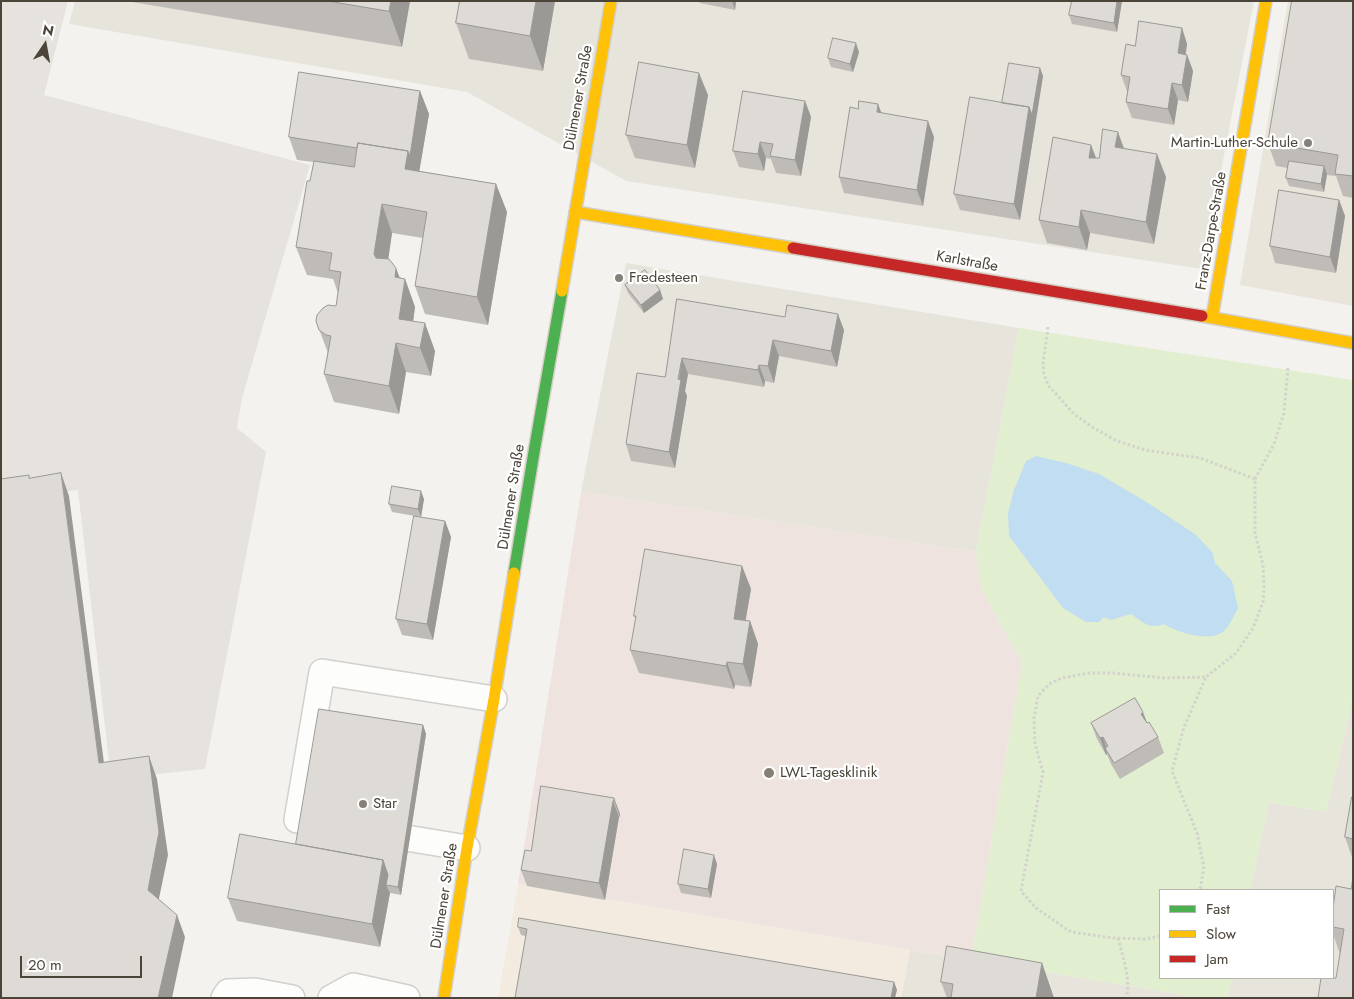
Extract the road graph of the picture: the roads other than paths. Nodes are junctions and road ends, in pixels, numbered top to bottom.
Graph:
1 (611, 1) edge
2 (1266, 1) edge
3 (575, 212) junction
4 (1212, 318) junction
5 (1353, 343) edge
6 (494, 699) junction
7 (467, 848) junction
8 (353, 992) edge
9 (224, 998) edge
10 (292, 998) edge
11 (331, 998) edge
12 (407, 998) edge
13 (444, 998) edge

1 - 3 street, Dülmener Straße
2 - 4 street, Franz-Darpe-Straße
3 - 4 street, Karlstraße
3 - 6 street, Dülmener Straße
4 - 5 street, Karlstraße
6 - 7 street, Dülmener Straße
6 - 7 lane
7 - 13 street, Dülmener Straße
8 - 11 lane
8 - 12 lane
9 - 10 lane

